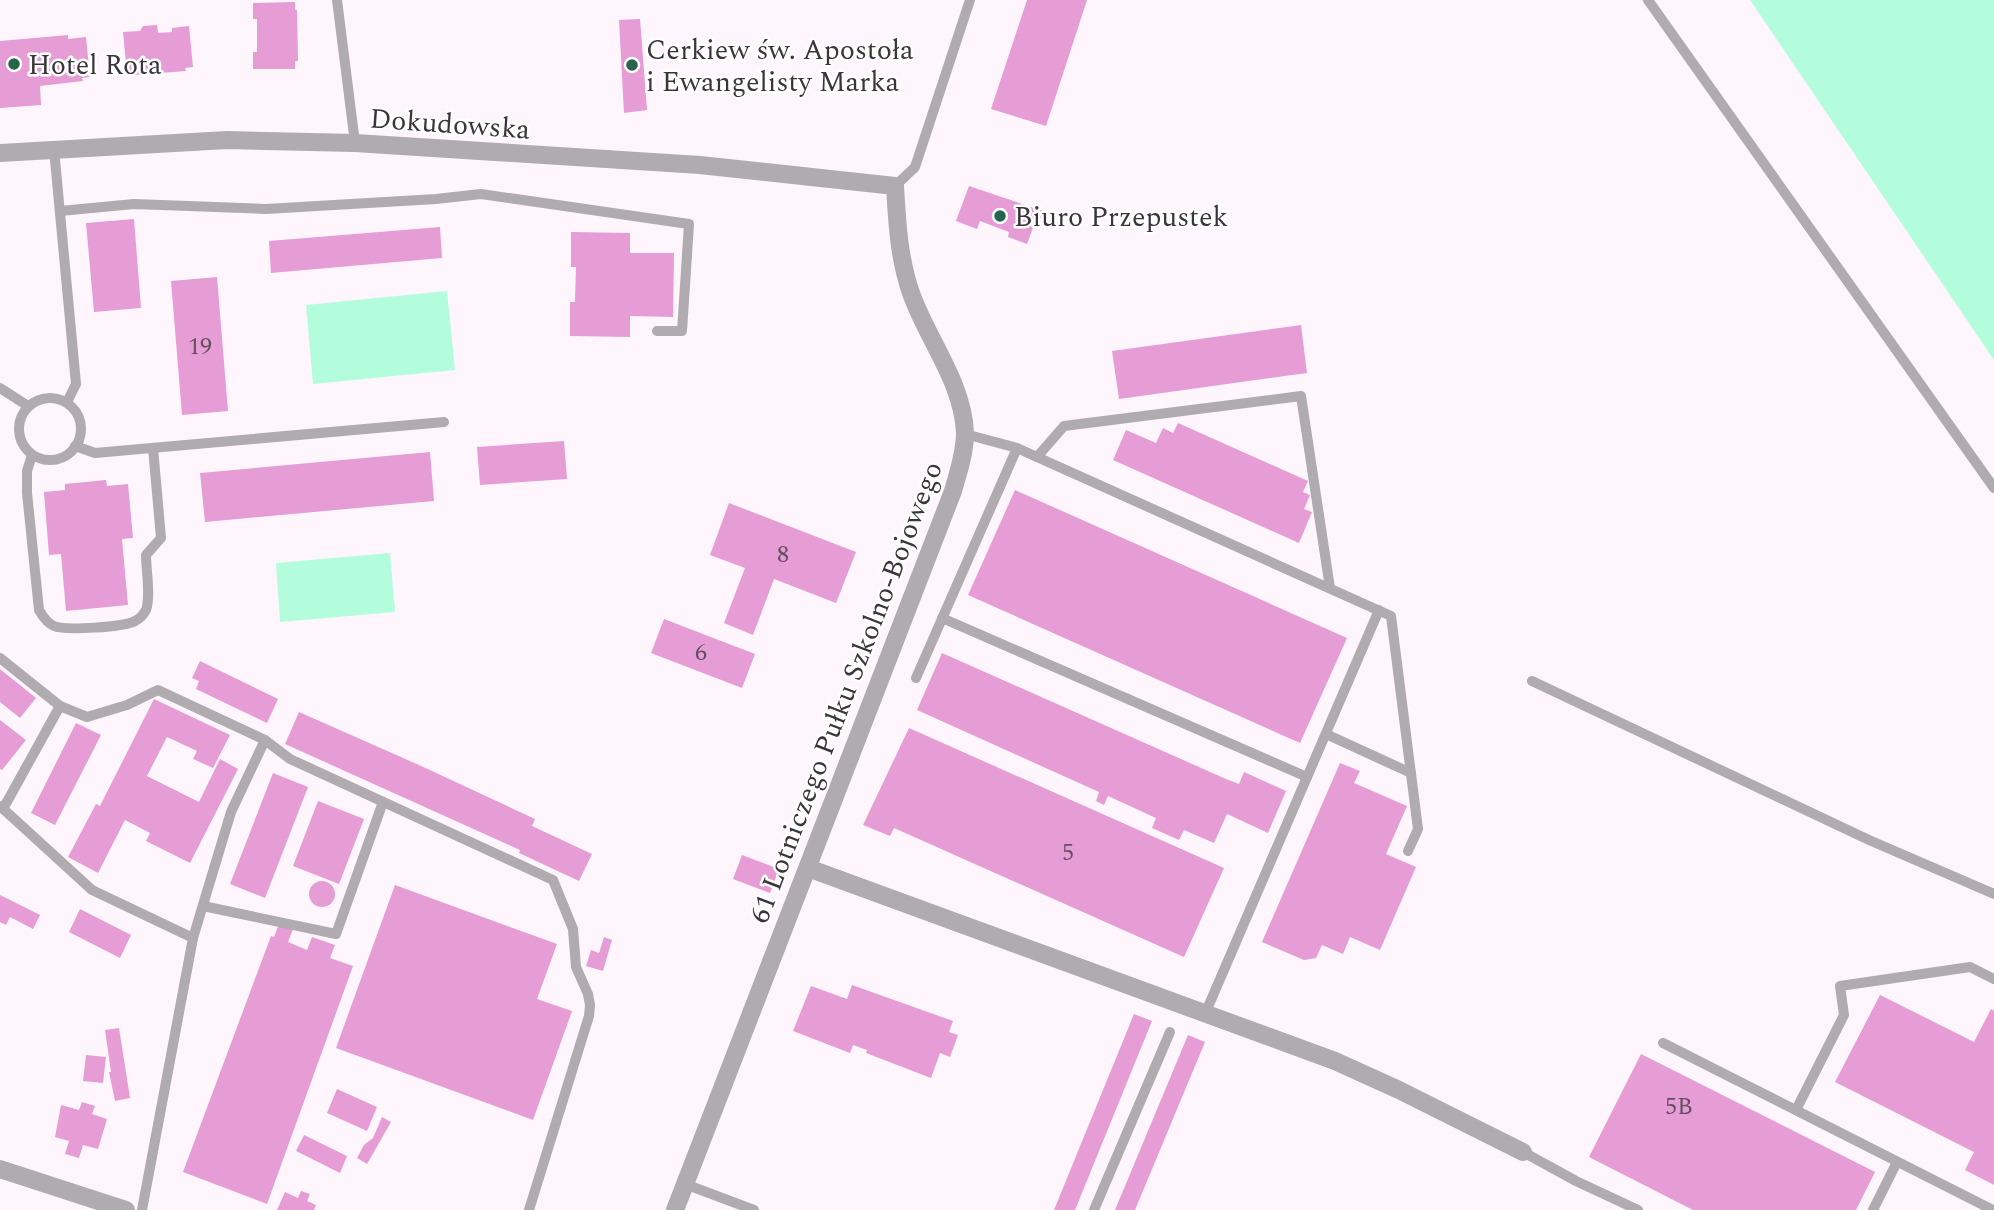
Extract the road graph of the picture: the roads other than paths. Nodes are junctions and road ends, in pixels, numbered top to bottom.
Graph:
1 (337, 0) edge
2 (970, 0) edge
3 (1648, 0) edge
4 (355, 143) junction
5 (54, 149) junction
6 (0, 153) edge
7 (895, 186) junction
8 (60, 211) junction
9 (657, 331) dead end
10 (0, 388) edge
11 (67, 402) junction
12 (28, 406) junction
13 (444, 422) dead end
14 (965, 434) junction
15 (75, 446) junction
16 (153, 448) junction
17 (1017, 448) junction
18 (32, 455) junction
19 (1037, 457) junction
20 (1994, 488) edge
21 (1330, 588) junction
22 (1379, 610) junction
23 (942, 618) junction
24 (0, 658) edge
25 (916, 678) dead end
26 (1532, 681) dead end
27 (60, 706) junction
28 (1326, 734) junction
29 (264, 740) junction
30 (1411, 773) junction
31 (1307, 777) junction
32 (383, 802) junction
33 (1, 807) edge
34 (1408, 851) dead end
35 (808, 868) junction
36 (1994, 894) edge
37 (203, 906) junction
38 (193, 938) junction
39 (1994, 979) edge
40 (1205, 1014) junction
41 (1170, 1032) dead end
42 (1663, 1043) dead end
43 (1796, 1110) junction
44 (1523, 1152) joint
45 (1897, 1162) junction
46 (0, 1169) edge
47 (685, 1184) junction
48 (126, 1210) edge
49 (142, 1210) edge
50 (529, 1210) edge
51 (676, 1210) edge
52 (754, 1210) edge
53 (1094, 1210) edge
54 (1638, 1210) edge
55 (1873, 1210) edge
56 (1993, 1210) edge

1 - 4 lane
2 - 7 lane
3 - 20 lane
4 - 5 street, Dokudowska
4 - 7 street, Dokudowska
5 - 6 street, Dokudowska
5 - 8 lane
7 - 14 street, 61 Lotniczego Pułku Szkolno-Bojowego
8 - 9 lane
8 - 11 lane
10 - 12 lane
11 - 12 lane
11 - 15 lane
12 - 18 lane
13 - 16 lane
14 - 17 lane
14 - 35 street, 61 Lotniczego Pułku Szkolno-Bojowego
15 - 16 lane
15 - 18 lane
16 - 18 lane
17 - 19 lane
17 - 23 lane
19 - 21 lane
19 - 21 lane
21 - 22 lane
22 - 28 lane
22 - 30 lane
23 - 25 lane
23 - 31 lane
24 - 27 lane
26 - 36 lane
27 - 29 lane
27 - 33 lane
28 - 30 lane
28 - 31 lane
29 - 32 lane
29 - 37 lane
30 - 34 lane
31 - 40 lane
32 - 37 lane
32 - 50 lane
33 - 38 lane
35 - 40 street
35 - 47 street, 61 Lotniczego Pułku Szkolno-Bojowego
37 - 38 lane
38 - 49 lane
39 - 43 lane
40 - 44 street
41 - 53 lane
42 - 43 lane
43 - 45 lane
44 - 54 lane
45 - 55 lane
45 - 56 lane
46 - 48 street
47 - 51 street, 61 Lotniczego Pułku Szkolno-Bojowego
47 - 52 lane

